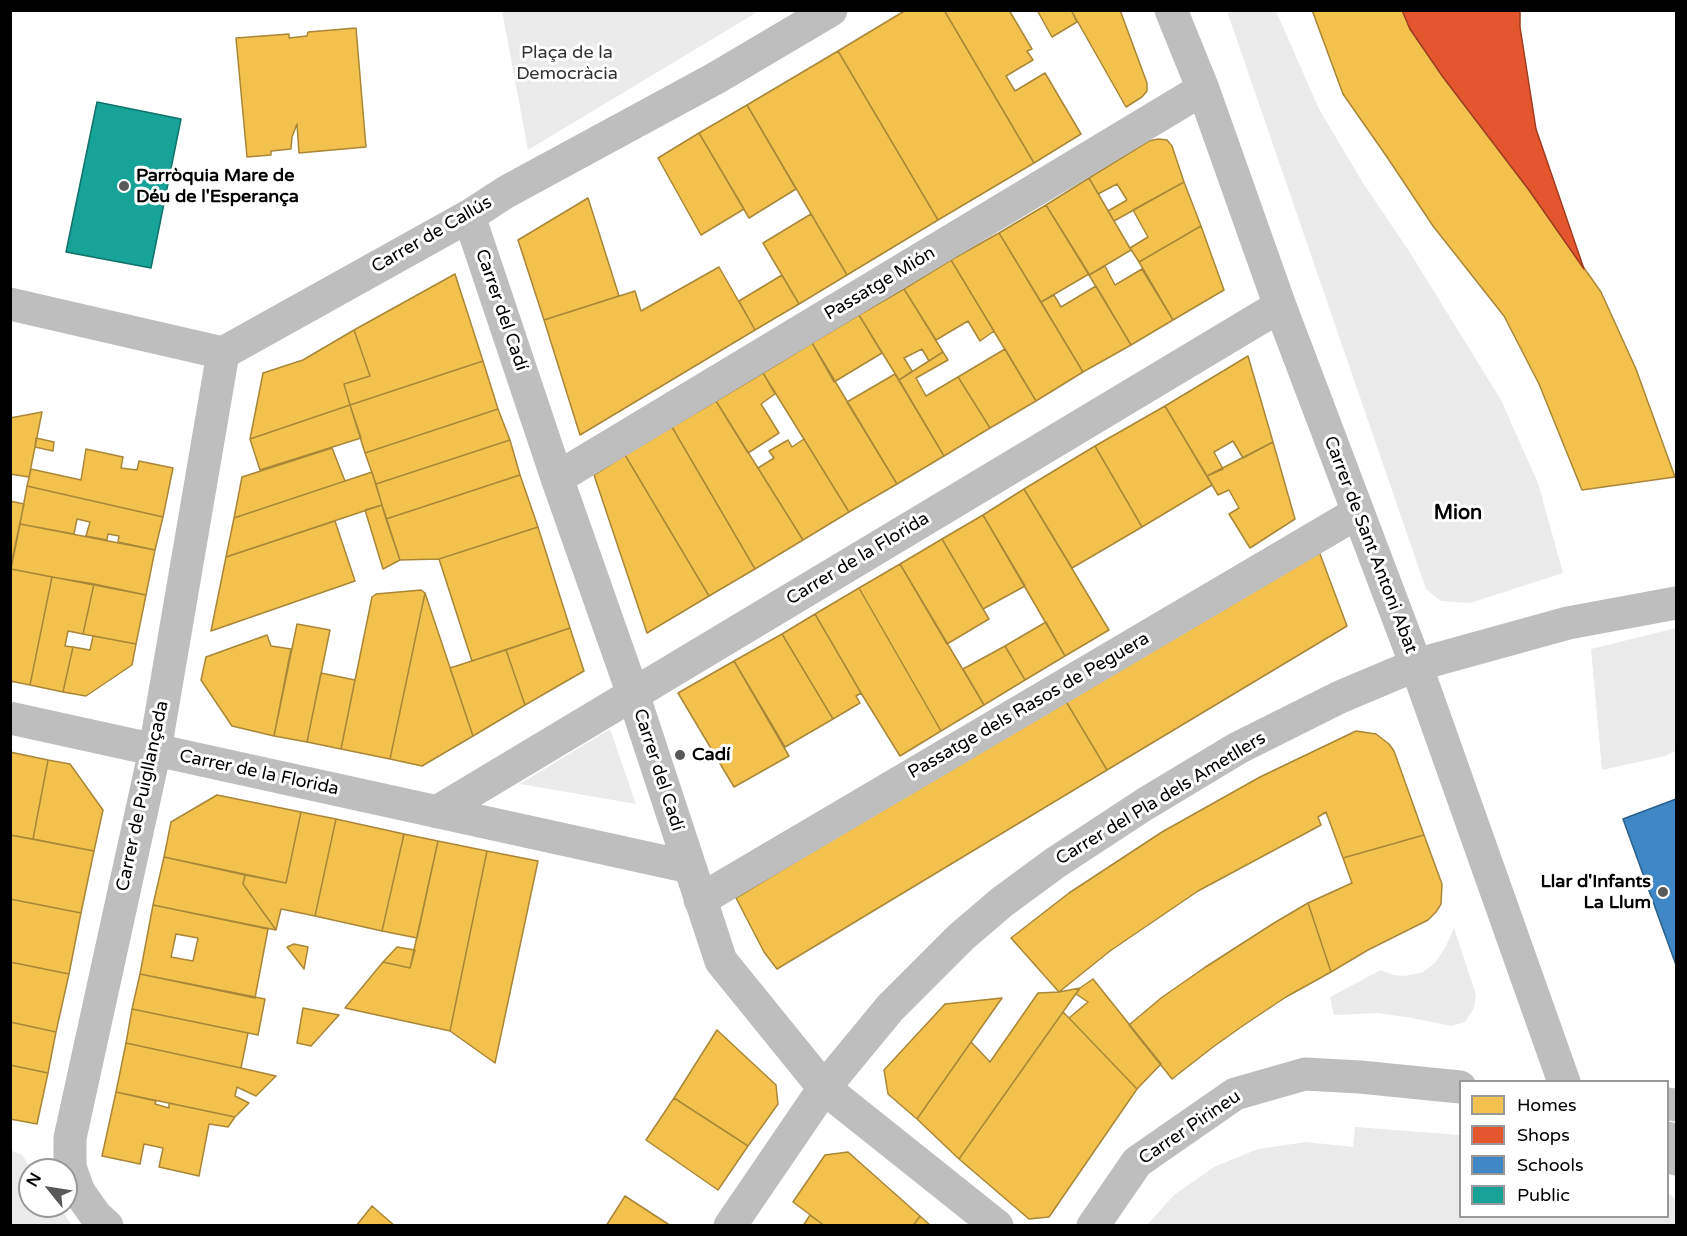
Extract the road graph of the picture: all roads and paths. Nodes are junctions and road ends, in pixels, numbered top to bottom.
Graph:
1 (831, 10) edge
2 (1171, 10) edge
3 (1203, 89) junction
4 (469, 216) junction
5 (10, 304) edge
6 (1280, 306) junction
7 (223, 353) junction
8 (557, 478) junction
9 (1357, 513) junction
10 (1677, 603) edge
11 (1416, 665) junction
12 (633, 694) junction
13 (10, 718) edge
14 (155, 750) junction
15 (436, 812) junction
16 (689, 867) junction
17 (700, 900) junction
18 (1563, 1080) edge
19 (1459, 1087) edge
20 (824, 1088) junction
21 (1669, 1142) edge
22 (1677, 1160) edge
23 (107, 1226) edge
24 (730, 1226) edge
25 (997, 1226) edge
26 (1093, 1226) edge

1 - 4 street, Carrer de Callús
2 - 3 street, Carrer de Sant Antoni Abat
3 - 6 street, Carrer de Sant Antoni Abat
3 - 8 street, Passatge Mión
4 - 7 street, Carrer de Callús
4 - 8 street, Carrer del Cadí
5 - 7 street
6 - 9 street, Carrer de Sant Antoni Abat
6 - 12 street, Carrer de la Florida
7 - 14 street, Carrer de Puigllançada
8 - 12 street, Carrer del Cadí
9 - 11 street, Carrer de Sant Antoni Abat
9 - 17 street, Passatge dels Rasos de Peguera
10 - 11 street, Carrer del Pla dels Ametllers
11 - 18 street, Carrer de Sant Antoni Abat
11 - 20 street, Carrer del Pla dels Ametllers
12 - 15 street, Carrer de la Florida
12 - 16 street, Carrer del Cadí
13 - 14 street, Carrer de la Florida
14 - 15 street, Carrer de la Florida
14 - 23 street, Carrer de Puigllançada
15 - 16 street, Carrer de la Florida
16 - 17 street, Carrer del Cadí
17 - 20 street, Carrer del Cadí
19 - 26 street, Carrer Pirineu
20 - 24 street, Carrer del Pla dels Ametllers
20 - 25 street, Carrer del Cadí
21 - 22 street

